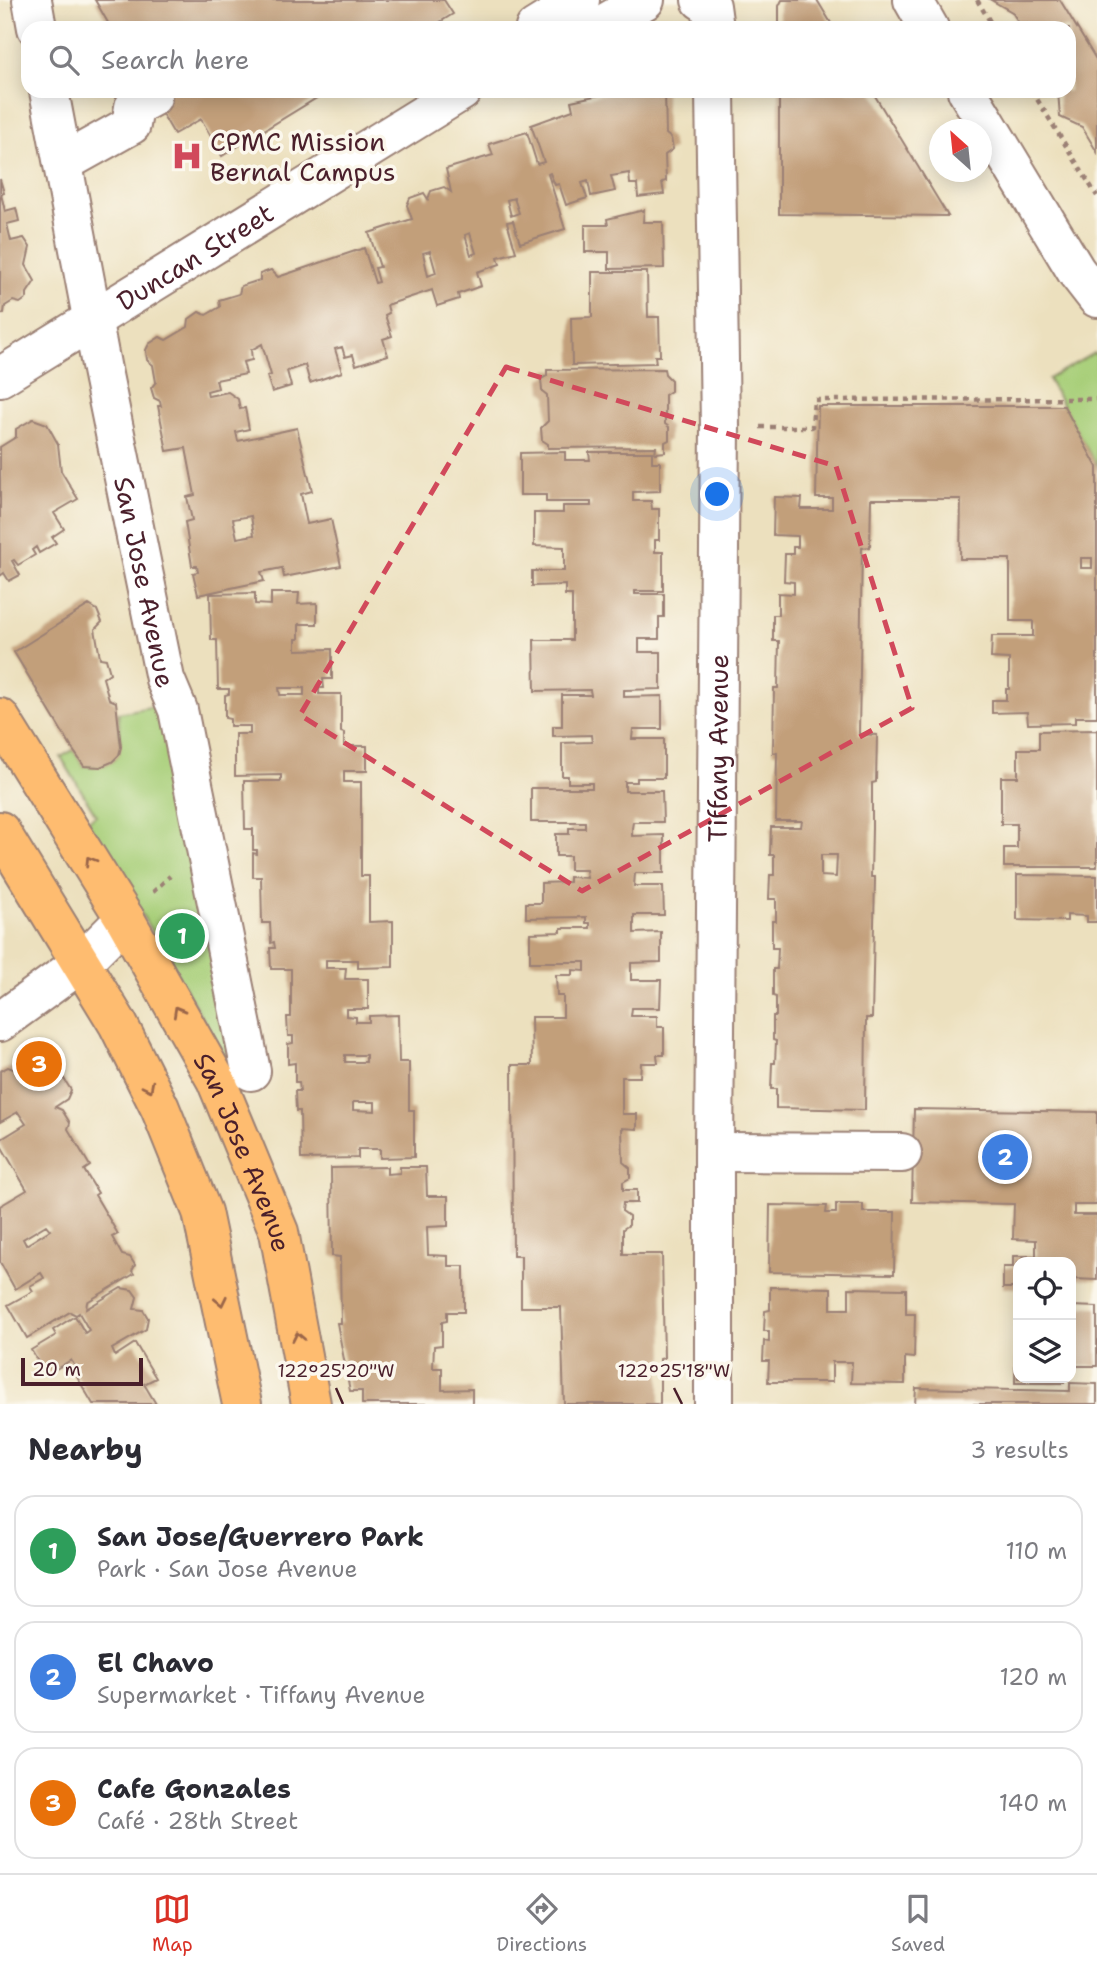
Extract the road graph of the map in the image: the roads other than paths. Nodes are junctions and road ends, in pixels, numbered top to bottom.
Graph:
1 (32, 0) edge
2 (580, 0) edge
3 (645, 0) edge
4 (913, 0) edge
5 (36, 21) edge
6 (546, 21) edge
7 (609, 21) edge
8 (925, 21) edge
9 (50, 98) edge
10 (451, 98) edge
11 (715, 98) edge
12 (971, 98) edge
13 (149, 113) dead end
14 (63, 163) junction
15 (1097, 298) edge
16 (93, 319) junction
17 (0, 377) edge
18 (0, 718) edge
19 (0, 831) edge
20 (125, 919) junction
21 (81, 962) junction
22 (0, 1022) edge
23 (251, 1071) dead end
24 (714, 1152) junction
25 (902, 1153) dead end
26 (242, 1404) edge
27 (311, 1404) edge
28 (714, 1404) edge

1 - 5 street
2 - 6 street
3 - 7 street
4 - 8 street
9 - 14 street, San Jose Avenue
10 - 16 street, Duncan Street
11 - 24 street, Tiffany Avenue
12 - 15 street
13 - 14 street
14 - 16 street, San Jose Avenue
16 - 17 street, Duncan Street
16 - 23 street, San Jose Avenue
20 -> 18 main road, San Jose Avenue
19 - 21 main road
20 - 21 street
27 -> 20 main road, San Jose Avenue
21 - 22 street
21 -> 26 main road
24 - 25 street
24 - 28 street, Tiffany Avenue

